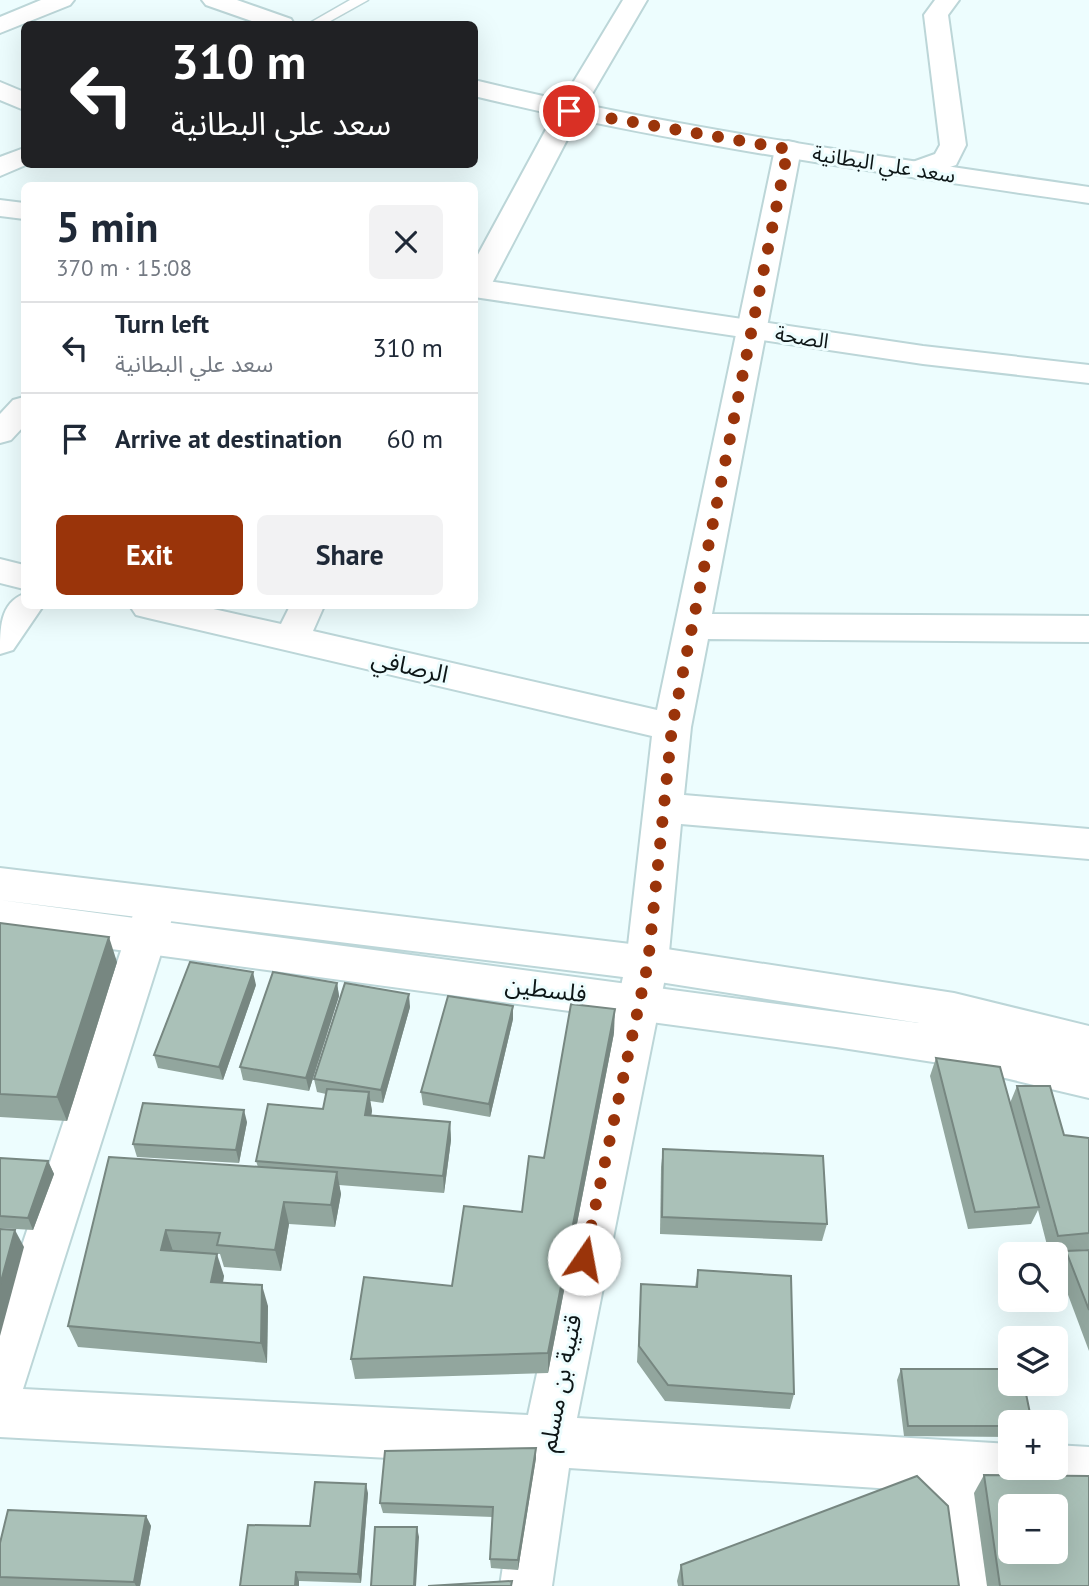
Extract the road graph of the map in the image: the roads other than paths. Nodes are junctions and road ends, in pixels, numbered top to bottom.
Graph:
1 (62, 0) edge
2 (214, 0) edge
3 (360, 0) edge
4 (635, 0) edge
5 (947, 0) edge
6 (274, 21) edge
7 (321, 21) edge
8 (0, 26) edge
9 (478, 89) edge
10 (0, 90) edge
11 (21, 100) edge
12 (569, 111) junction
13 (788, 149) junction
14 (21, 158) edge
15 (0, 168) edge
16 (917, 170) junction
17 (1089, 195) edge
18 (0, 208) edge
19 (21, 211) edge
20 (478, 282) edge
21 (478, 290) edge
22 (750, 329) junction
23 (1089, 374) edge
24 (21, 410) edge
25 (0, 433) edge
26 (0, 571) edge
27 (21, 576) edge
28 (23, 609) edge
29 (161, 609) edge
30 (306, 609) edge
31 (691, 626) junction
32 (1089, 629) edge
33 (291, 639) junction
34 (0, 641) edge
35 (672, 727) junction
36 (664, 808) junction
37 (1089, 844) edge
38 (0, 884) edge
39 (0, 917) edge
40 (151, 919) junction
41 (643, 982) junction
42 (1089, 1044) edge
43 (1089, 1079) edge
44 (0, 1385) edge
45 (0, 1412) edge
46 (547, 1441) junction
47 (946, 1467) junction
48 (1089, 1472) edge
49 (526, 1586) edge
50 (964, 1586) edge

1 - 8 street
2 - 6 street
3 - 7 lane
4 - 12 street
5 - 16 street
9 - 12 street, سعد علي البطانية
10 - 11 street
12 - 13 street, سعد علي البطانية
12 - 20 street
13 - 16 street, سعد علي البطانية
13 - 22 street, قتيبة بن مسلم
14 - 15 street
16 - 17 street, سعد علي البطانية
18 - 19 street
21 - 22 street, الصحة
22 - 23 street, الصحة
22 - 31 street, قتيبة بن مسلم
24 - 25 street
26 - 27 street
28 - 34 street
29 - 33 street, الرصافي
30 - 33 street
31 - 32 street
31 - 35 street, قتيبة بن مسلم
33 - 35 street, الرصافي
35 - 36 street, قتيبة بن مسلم
36 - 37 street
36 - 41 street, قتيبة بن مسلم
38 - 40 street, فلسطين
39 - 40 street, فلسطين
40 - 41 street, فلسطين
40 - 44 street
41 - 42 street, فلسطين
41 - 43 street, فلسطين
41 - 46 street, قتيبة بن مسلم
45 - 46 street
46 - 47 street
46 - 49 street, قتيبة بن مسلم
47 - 48 street
47 - 50 street

